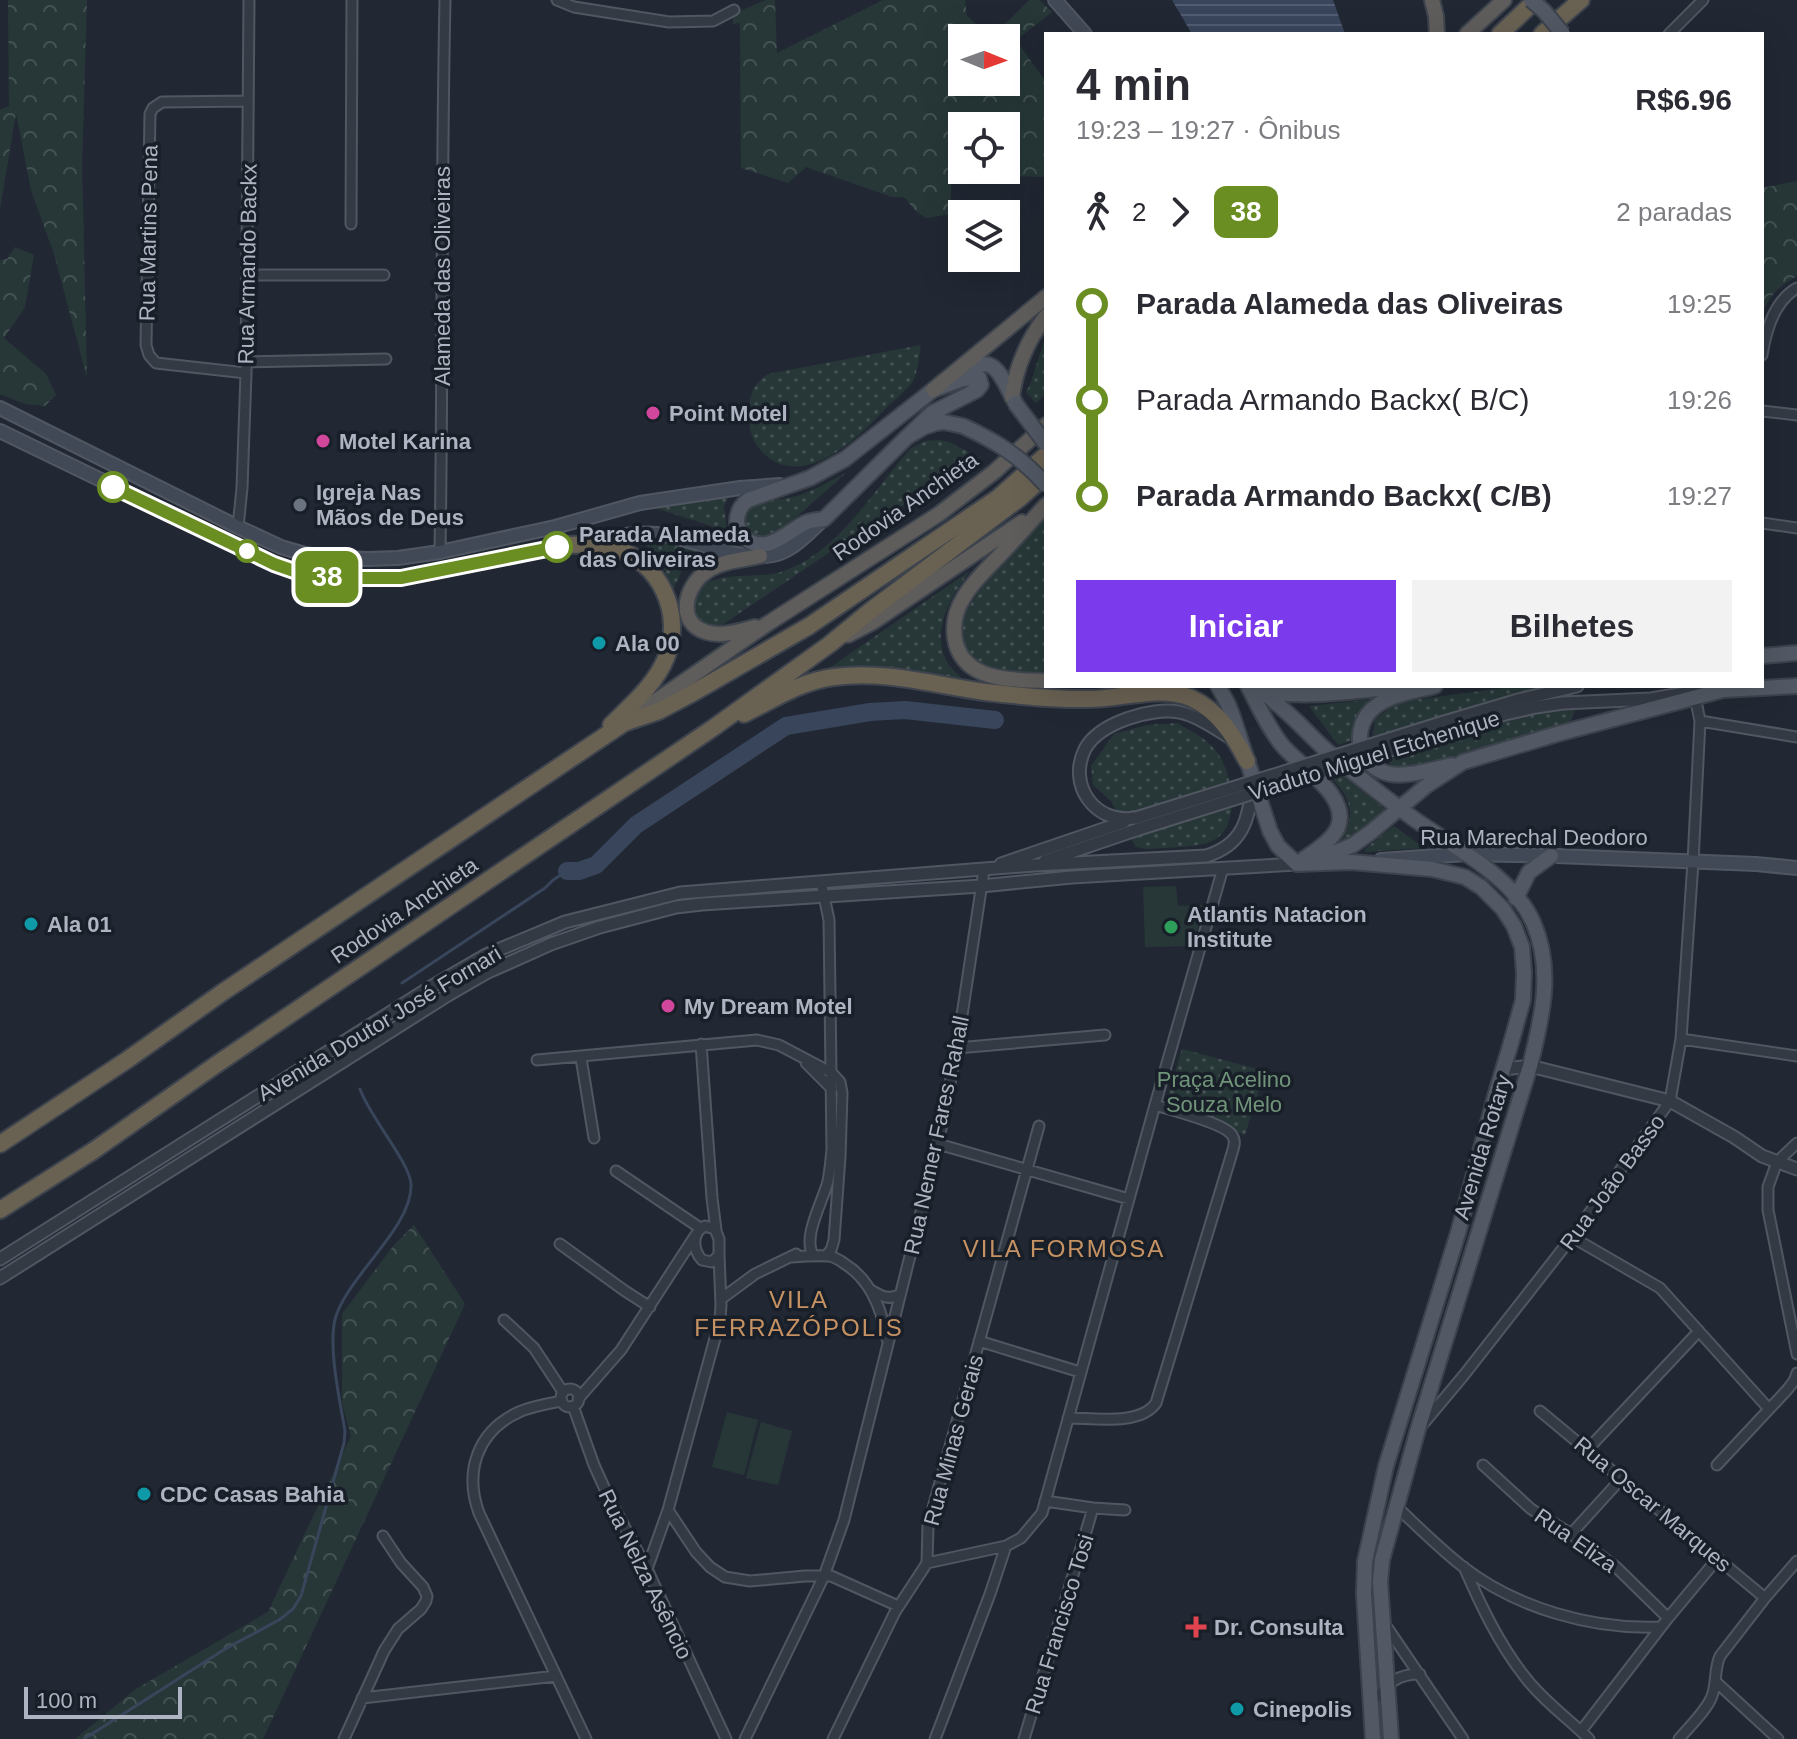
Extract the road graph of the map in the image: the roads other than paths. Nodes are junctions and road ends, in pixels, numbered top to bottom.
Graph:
1 (249, 0) edge
2 (352, 0) edge
3 (445, 0) edge
4 (557, 0) edge
5 (1055, 0) edge
6 (1432, 0) edge
7 (1504, 0) edge
8 (1533, 0) edge
9 (1581, 0) edge
10 (1703, 0) edge
11 (734, 10) dead end
12 (1083, 32) edge
13 (1437, 32) edge
14 (1469, 32) edge
15 (1502, 32) edge
16 (1544, 32) edge
17 (1561, 32) edge
18 (1671, 32) edge
19 (248, 101) junction
20 (351, 224) dead end
21 (247, 275) junction
22 (384, 275) dead end
23 (1797, 288) edge
24 (1044, 299) edge
25 (1044, 319) edge
26 (1764, 347) edge
27 (386, 359) dead end
28 (246, 367) junction
29 (951, 384) junction
30 (933, 390) junction
31 (1014, 400) junction
32 (0, 408) edge
33 (1764, 411) edge
34 (1797, 415) edge
35 (1044, 427) edge
36 (0, 431) edge
37 (907, 437) junction
38 (1044, 441) edge
39 (1044, 457) edge
40 (1044, 477) edge
41 (1044, 483) edge
42 (792, 484) junction
43 (1044, 506) edge
44 (1044, 507) edge
45 (824, 519) junction
46 (1764, 523) edge
47 (238, 527) junction
48 (1797, 528) edge
49 (565, 545) junction
50 (440, 552) junction
51 (760, 556) junction
52 (767, 624) junction
53 (830, 644) junction
54 (1797, 653) edge
55 (1764, 656) edge
56 (1044, 681) edge
57 (1797, 686) edge
58 (1112, 688) edge
59 (1219, 688) edge
60 (1249, 688) edge
61 (1348, 688) edge
62 (1428, 688) edge
63 (1569, 688) edge
64 (1760, 688) edge
65 (1764, 688) edge
66 (1260, 689) edge
67 (1302, 690) edge
68 (1723, 690) junction
69 (1691, 698) junction
70 (1090, 699) junction
71 (1700, 721) junction
72 (624, 723) junction
73 (1446, 727) junction
74 (713, 728) junction
75 (1797, 737) edge
76 (1237, 742) junction
77 (593, 744) junction
78 (1247, 761) junction
79 (1463, 762) junction
80 (1254, 782) junction
81 (1399, 808) junction
82 (1137, 822) junction
83 (1466, 854) junction
84 (1551, 856) junction
85 (1351, 862) junction
86 (1693, 862) junction
87 (1297, 864) junction
88 (1035, 865) junction
89 (1223, 868) junction
90 (1797, 868) edge
91 (984, 870) junction
92 (821, 882) junction
93 (981, 886) junction
94 (826, 896) junction
95 (1516, 898) junction
96 (1105, 1035) dead end
97 (1681, 1039) junction
98 (701, 1044) junction
99 (957, 1048) junction
100 (798, 1055) junction
101 (1797, 1056) edge
102 (581, 1058) junction
103 (537, 1060) dead end
104 (1530, 1066) junction
105 (1504, 1069) junction
106 (832, 1073) junction
107 (832, 1089) junction
108 (1670, 1101) junction
109 (1155, 1105) junction
110 (1039, 1126) dead end
111 (594, 1138) dead end
112 (1797, 1143) edge
113 (0, 1144) edge
114 (938, 1144) junction
115 (1777, 1162) junction
116 (1797, 1169) edge
117 (1027, 1170) junction
118 (616, 1171) dead end
119 (712, 1198) junction
120 (1129, 1199) junction
121 (0, 1210) edge
122 (699, 1230) junction
123 (716, 1230) junction
124 (1572, 1237) junction
125 (560, 1244) dead end
126 (809, 1245) junction
127 (719, 1255) junction
128 (814, 1256) junction
129 (826, 1256) junction
130 (791, 1257) junction
131 (0, 1259) edge
132 (704, 1261) junction
133 (676, 1266) junction
134 (0, 1278) edge
135 (719, 1286) junction
136 (871, 1290) junction
137 (900, 1294) junction
138 (721, 1299) junction
139 (650, 1307) junction
140 (504, 1320) dead end
141 (1699, 1331) junction
142 (979, 1341) junction
143 (887, 1345) junction
144 (1797, 1354) edge
145 (1080, 1372) junction
146 (1797, 1373) edge
147 (570, 1398) junction
148 (1769, 1409) junction
149 (1540, 1411) dead end
150 (1068, 1418) junction
151 (1418, 1429) junction
152 (1587, 1450) junction
153 (1483, 1465) dead end
154 (1717, 1465) dead end
155 (1621, 1479) junction
156 (1045, 1501) junction
157 (1397, 1507) junction
158 (1093, 1508) junction
159 (668, 1510) junction
160 (1125, 1510) dead end
161 (1571, 1534) junction
162 (383, 1536) dead end
163 (1006, 1546) junction
164 (1718, 1558) junction
165 (1797, 1561) edge
166 (927, 1563) junction
167 (1464, 1567) junction
168 (647, 1569) junction
169 (824, 1576) junction
170 (1765, 1598) junction
171 (898, 1606) junction
172 (1668, 1618) junction
173 (1382, 1620) junction
174 (1661, 1627) junction
175 (1420, 1674) junction
176 (556, 1676) junction
177 (1715, 1681) junction
178 (1386, 1686) junction
179 (362, 1698) junction
180 (1370, 1704) junction
181 (1581, 1731) junction
182 (585, 1738) edge
183 (344, 1739) edge
184 (726, 1739) edge
185 (745, 1739) edge
186 (833, 1739) edge
187 (935, 1739) edge
188 (1024, 1739) edge
189 (1373, 1739) edge
190 (1391, 1739) edge
191 (1463, 1739) edge
192 (1589, 1739) edge
193 (1680, 1739) edge
194 (1778, 1739) edge

1 - 19 street, Rua Armando Backx
2 - 20 street
3 - 50 street, Alameda das Oliveiras
4 - 11 street
5 - 12 main road
6 - 13 highway
7 - 14 highway
8 - 15 highway
8 - 17 main road, bridge
9 - 16 highway
10 - 18 street
19 - 21 street, Rua Armando Backx
19 - 28 street, Rua Martins Pena
21 - 22 street
21 - 28 street, Rua Armando Backx
23 - 26 street
24 - 30 highway
25 - 31 highway
27 - 28 street
28 - 47 street, Rua Armando Backx
29 - 30 main road
29 - 31 main road
29 - 37 main road
30 - 42 main road
31 - 38 main road, bridge
32 - 47 main road
33 - 34 street
35 - 52 highway, Rodovia Anchieta
36 - 49 main road
37 - 41 main road, bridge
37 - 45 main road
39 - 72 highway, Rodovia Anchieta
40 - 53 highway, Rodovia Anchieta
42 - 45 main road
42 - 50 main road
43 - 53 highway, Rodovia Anchieta
44 - 56 highway
45 - 51 main road
46 - 48 street
47 - 50 main road
49 - 51 main road
49 - 77 highway
51 - 52 highway
52 - 72 highway, Rodovia Anchieta
53 - 74 highway, Rodovia Anchieta
54 - 55 main road
57 - 65 main road
58 - 70 highway
59 - 78 main road
60 - 87 main road
61 - 67 main road
62 - 79 main road
63 - 73 street, Viaduto Miguel Etchenique
64 - 68 main road
66 - 67 main road
66 - 81 main road, Avenida Rotary
68 - 69 main road
68 - 73 street, Viaduto Miguel Etchenique
69 - 71 street, Rua João Basso
69 - 79 main road
70 - 74 highway
70 - 76 highway
71 - 75 street
71 - 86 street, Rua João Basso
72 - 77 highway, Rodovia Anchieta
73 - 82 street, Viaduto Miguel Etchenique, bridge
74 - 121 highway, Rodovia Anchieta
76 - 78 highway
76 - 82 street
77 - 113 highway, Rodovia Anchieta
78 - 80 main road
79 - 81 main road
80 - 87 main road
80 - 88 street, Avenida Doutor José Fornari
81 - 83 main road, Avenida Rotary
81 - 87 main road
82 - 88 street, Viaduto Miguel Etchenique
82 - 91 street, Viaduto Miguel Etchenique
83 - 84 main road, Rua Marechal Deodoro
83 - 85 main road, Rua Marechal Deodoro
83 - 95 main road, Avenida Rotary
84 - 86 main road, Rua Marechal Deodoro
84 - 95 main road
85 - 87 main road, Rua Marechal Deodoro
85 - 105 main road, Avenida Rotary
86 - 90 main road, Rua Marechal Deodoro
86 - 97 street, Rua João Basso
87 - 89 street, Rua Marechal Deodoro
88 - 91 street, Avenida Doutor José Fornari
88 - 93 street, Avenida Doutor José Fornari
89 - 93 street, Avenida Doutor José Fornari
89 - 109 street
91 - 92 street, Avenida Doutor José Fornari
91 - 93 street, Rua Nemer Fares Rahall
92 - 94 street
92 - 131 street, Avenida Doutor José Fornari
93 - 94 street, Avenida Doutor José Fornari
93 - 99 street, Rua Nemer Fares Rahall
94 - 106 street
94 - 134 street, Avenida Doutor José Fornari
95 - 104 main road, Avenida Rotary
96 - 99 street
97 - 101 street
97 - 108 street, Rua João Basso
98 - 100 street
98 - 102 street
98 - 119 street
99 - 114 street, Rua Nemer Fares Rahall
100 - 106 street
100 - 107 street
102 - 103 street
102 - 111 street
104 - 105 street
104 - 108 street
104 - 151 main road, Avenida Rotary
105 - 180 main road, Avenida Rotary
106 - 107 street
106 - 129 street
107 - 126 street
108 - 115 street
108 - 124 street, Rua João Basso
109 - 120 street
109 - 150 street
110 - 117 street, Rua Minas Gerais
112 - 115 street
114 - 117 street
114 - 137 street, Rua Nemer Fares Rahall
115 - 116 street
115 - 144 street
117 - 120 street
117 - 142 street, Rua Minas Gerais
118 - 122 street
119 - 122 street
119 - 123 street
120 - 145 street
122 - 123 street
122 - 132 street
122 - 133 street
123 - 127 street
124 - 141 street
124 - 151 street, Rua João Basso
125 - 139 street
126 - 128 street
126 - 130 street
127 - 132 street
127 - 135 street
128 - 129 street
128 - 130 street
129 - 136 street
130 - 138 street
132 - 133 street
132 - 135 street
133 - 139 street
135 - 138 street
136 - 137 street
136 - 143 street
137 - 143 street, Rua Nemer Fares Rahall
138 - 159 street
139 - 147 street
140 - 147 street, Rua Nelza Asêncio
141 - 148 street
141 - 152 street
142 - 145 street
142 - 166 street, Rua Minas Gerais
143 - 169 street, Rua Nemer Fares Rahall
145 - 150 street
146 - 148 street
147 - 168 street, Rua Nelza Asêncio
147 - 176 street
148 - 154 street
149 - 152 street, Rua Oscar Marques
150 - 156 street
151 - 157 main road, Avenida Rotary
152 - 155 street, Rua Oscar Marques
153 - 161 street, Rua Eliza
155 - 161 street
155 - 164 street, Rua Oscar Marques
156 - 158 street, Rua Francisco Tosi
156 - 163 street
157 - 167 street
157 - 173 main road, Avenida Rotary
158 - 160 street, Rua Francisco Tosi
158 - 188 street, Rua Francisco Tosi
159 - 168 street
159 - 169 street
161 - 172 street, Rua Eliza
162 - 179 street
163 - 166 street
163 - 187 street
164 - 170 street, Rua Oscar Marques
164 - 172 street
165 - 170 street
166 - 171 street
167 - 174 street
167 - 181 street
168 - 184 street, Rua Nelza Asêncio
169 - 171 street
169 - 185 street, Rua Nemer Fares Rahall
170 - 177 street
171 - 186 street
172 - 174 street
173 - 175 street
173 - 178 main road, Avenida Rotary
174 - 181 street
175 - 178 street
175 - 191 street
176 - 179 street
176 - 182 street
177 - 193 street
177 - 194 street
178 - 180 street
178 - 190 main road, Avenida Rotary
179 - 183 street
180 - 189 main road, Avenida Rotary
181 - 192 street

